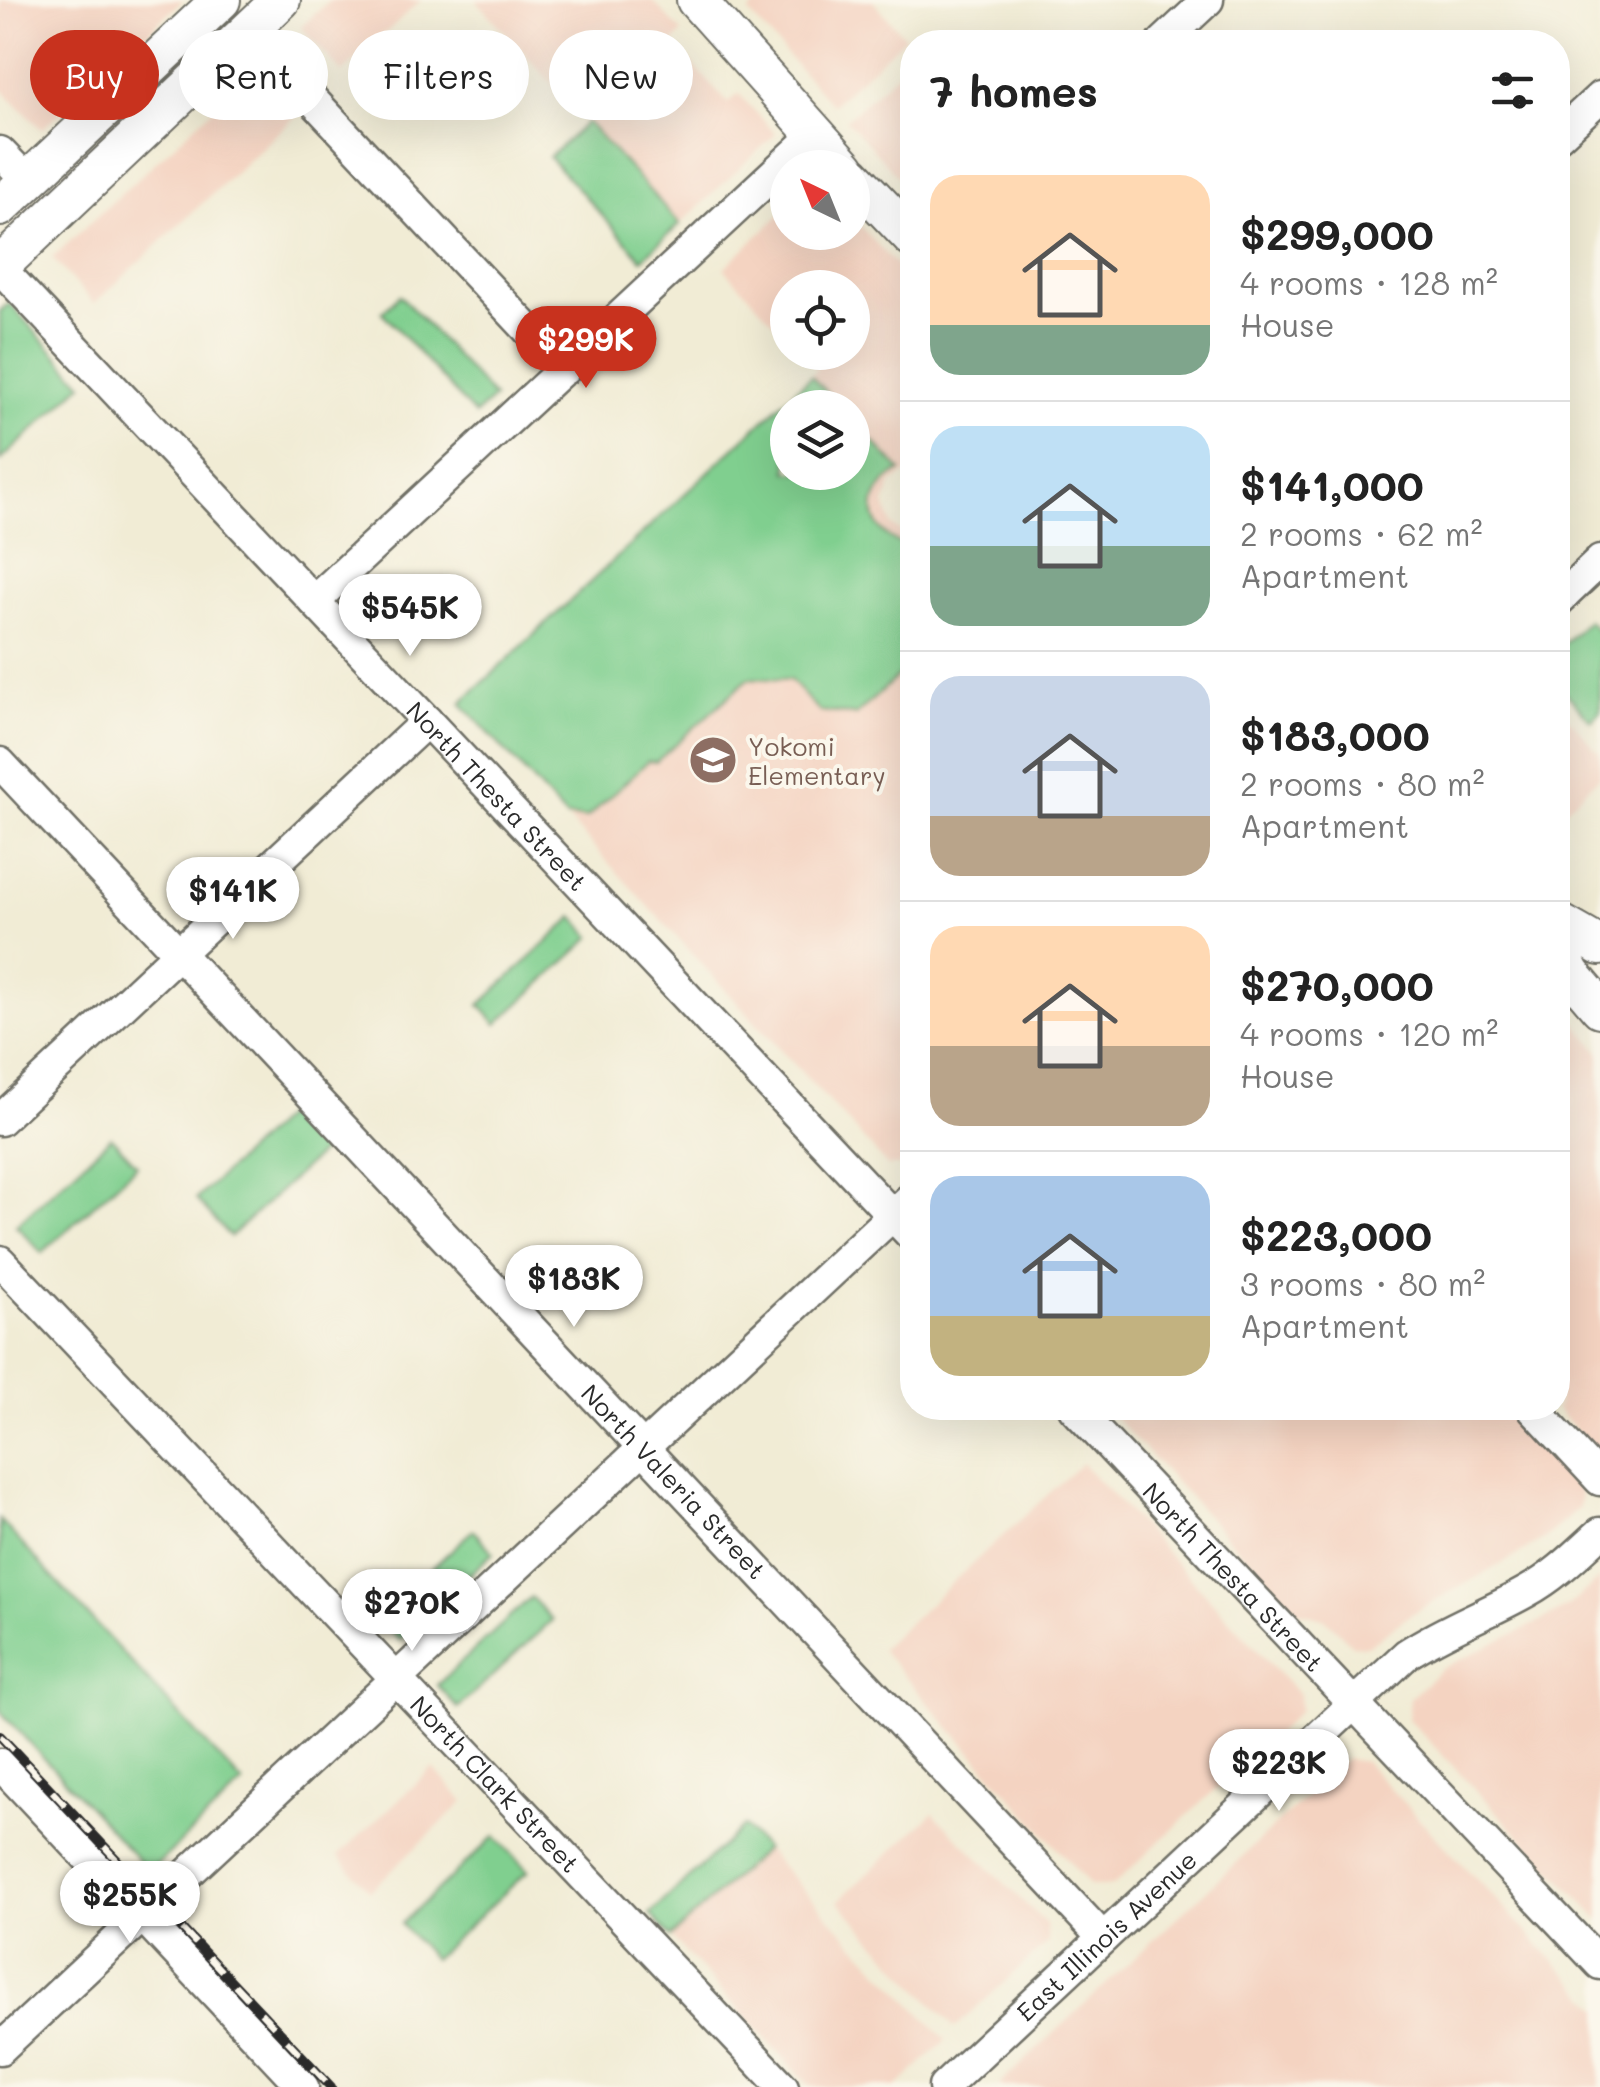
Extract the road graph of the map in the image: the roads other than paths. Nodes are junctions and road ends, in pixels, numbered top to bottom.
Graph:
1 (221, 0) edge
2 (281, 0) edge
3 (1208, 0) edge
4 (704, 3) edge
5 (250, 30) edge
6 (1176, 30) edge
7 (179, 97) edge
8 (1600, 97) edge
9 (328, 117) edge
10 (1570, 125) edge
11 (815, 134) junction
12 (830, 150) edge
13 (0, 152) edge
14 (28, 181) junction
15 (870, 193) edge
16 (0, 207) edge
17 (900, 225) edge
18 (0, 267) edge
19 (565, 370) junction
20 (1600, 561) edge
21 (1570, 590) edge
22 (314, 602) junction
23 (427, 722) junction
24 (0, 763) edge
25 (1570, 929) edge
26 (1600, 946) edge
27 (177, 954) junction
28 (1570, 972) edge
29 (1600, 1008) edge
30 (0, 1120) edge
31 (900, 1210) edge
32 (900, 1221) edge
33 (0, 1260) edge
34 (1085, 1420) edge
35 (1544, 1420) edge
36 (644, 1447) junction
37 (1600, 1480) edge
38 (1600, 1533) edge
39 (395, 1680) junction
40 (1353, 1704) junction
41 (0, 1764) edge
42 (143, 1915) junction
43 (1103, 1938) junction
44 (1600, 1964) edge
45 (0, 2048) edge
46 (304, 2087) edge
47 (783, 2087) edge
48 (944, 2087) edge

1 - 14 main road
2 - 5 main road
3 - 6 street
4 - 11 main road
7 - 18 main road
8 - 10 street
9 - 19 street
11 - 12 main road
11 - 19 street
13 - 14 street
14 - 16 main road
15 - 17 main road
18 - 22 street, North Thesta Street
19 - 22 street
20 - 21 street
22 - 23 street, North Thesta Street
23 - 27 street
23 - 31 street, North Thesta Street
24 - 27 street, North Valeria Street
25 - 26 main road
27 - 30 street
27 - 36 street, North Valeria Street
28 - 29 main road
32 - 36 street
33 - 39 street, North Clark Street
34 - 40 street, North Thesta Street
35 - 37 street
36 - 39 street
36 - 43 street, North Valeria Street
38 - 40 street, East Illinois Avenue
39 - 42 street
39 - 47 street, North Clark Street
40 - 43 street, East Illinois Avenue
40 - 44 street, North Thesta Street
41 - 42 street
42 - 45 street
42 - 46 street
43 - 48 street, East Illinois Avenue

